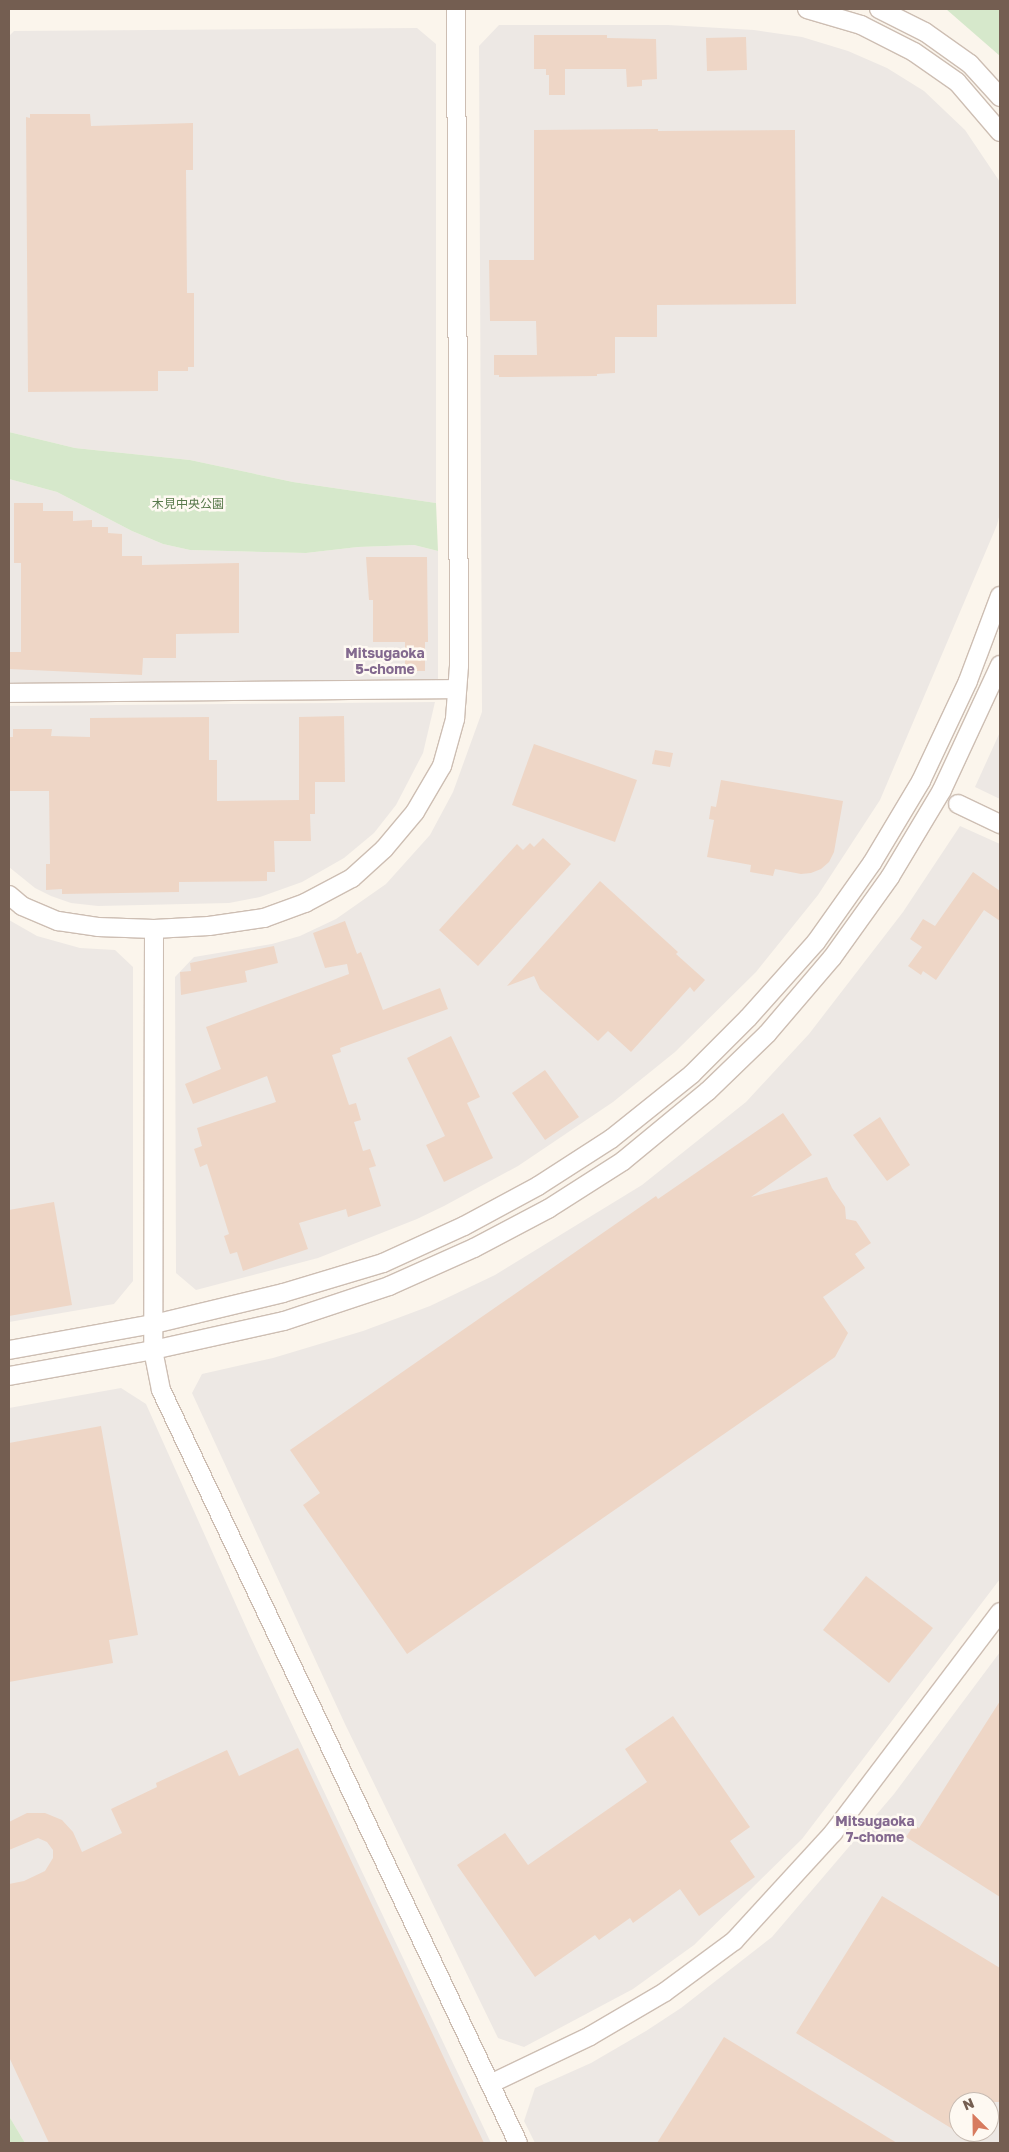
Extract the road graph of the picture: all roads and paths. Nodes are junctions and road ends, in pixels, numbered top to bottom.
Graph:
1 (456, 9) edge
2 (806, 9) edge
3 (879, 9) edge
4 (1000, 97) edge
5 (1000, 132) edge
6 (1000, 596) edge
7 (1000, 665) edge
8 (457, 689) junction
9 (9, 693) edge
10 (958, 804) dead end
11 (1000, 824) edge
12 (9, 895) edge
13 (154, 929) junction
14 (154, 1324) junction
15 (9, 1350) edge
16 (154, 1350) junction
17 (9, 1376) edge
18 (1000, 1612) edge
19 (490, 2084) junction
20 (518, 2143) edge

1 - 8 street
2 - 5 street
3 - 4 street
6 - 14 street
7 - 16 street
8 - 9 street
8 - 13 street
10 - 11 street
12 - 13 street
13 - 14 street
14 - 15 street
14 - 16 street
16 - 17 street
16 - 19 street
18 - 19 street
19 - 20 street

